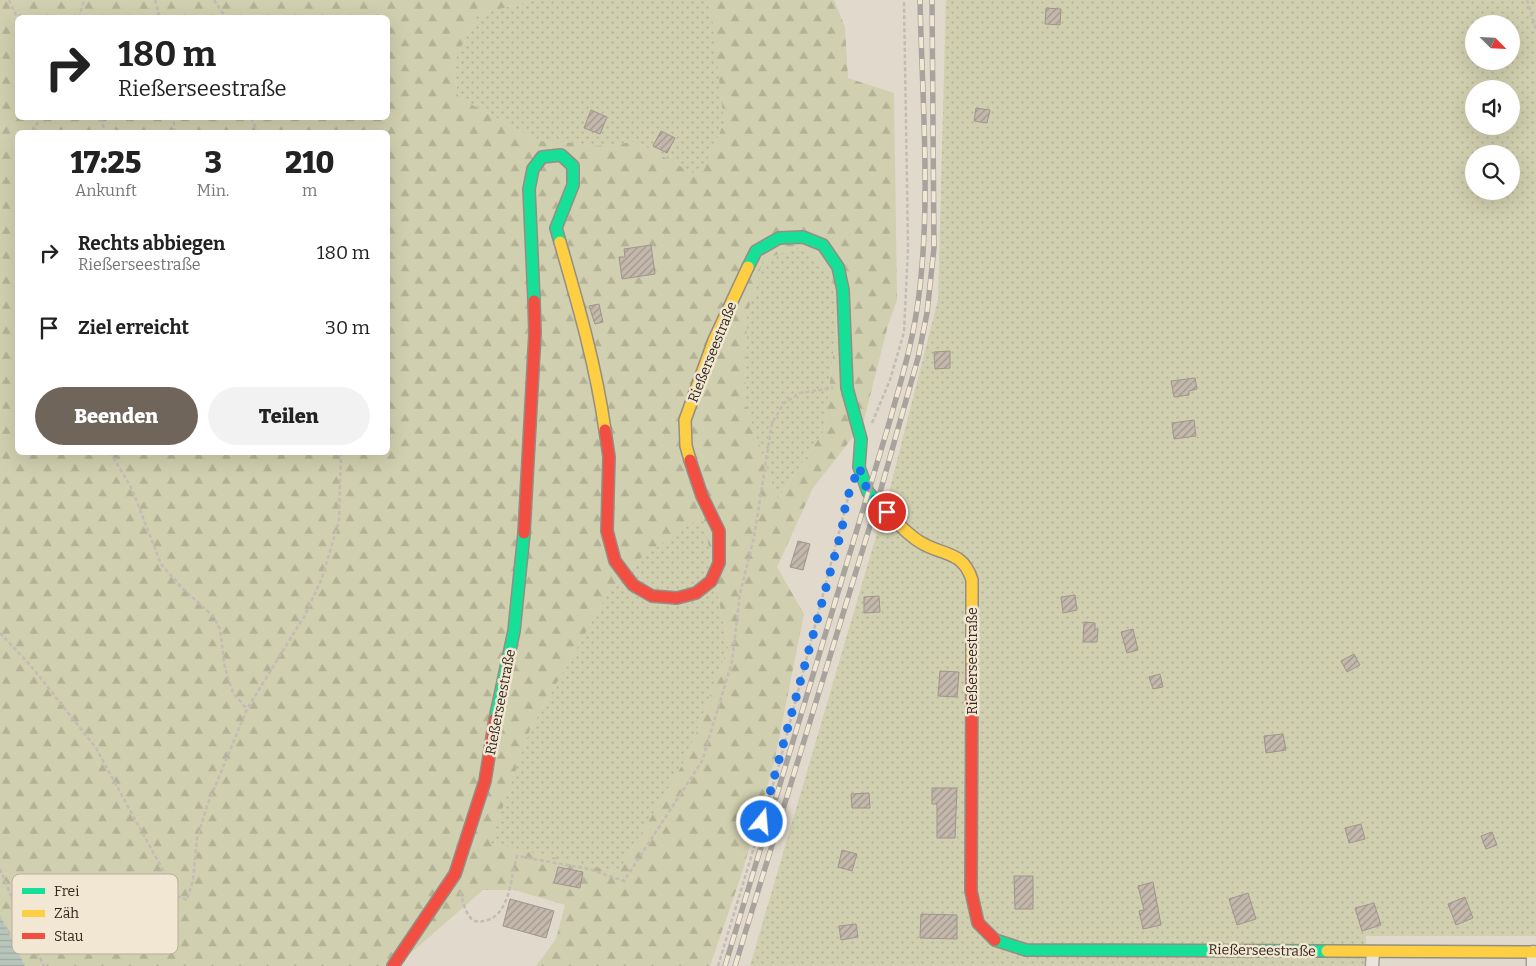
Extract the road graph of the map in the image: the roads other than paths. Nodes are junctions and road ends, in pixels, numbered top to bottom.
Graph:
1 (1373, 952) junction
2 (1534, 952) edge
3 (393, 966) edge
4 (1372, 966) edge
5 (1533, 966) edge

1 - 2 street, Rießerseestraße
1 - 3 street, Rießerseestraße
1 - 4 street
2 - 5 street

